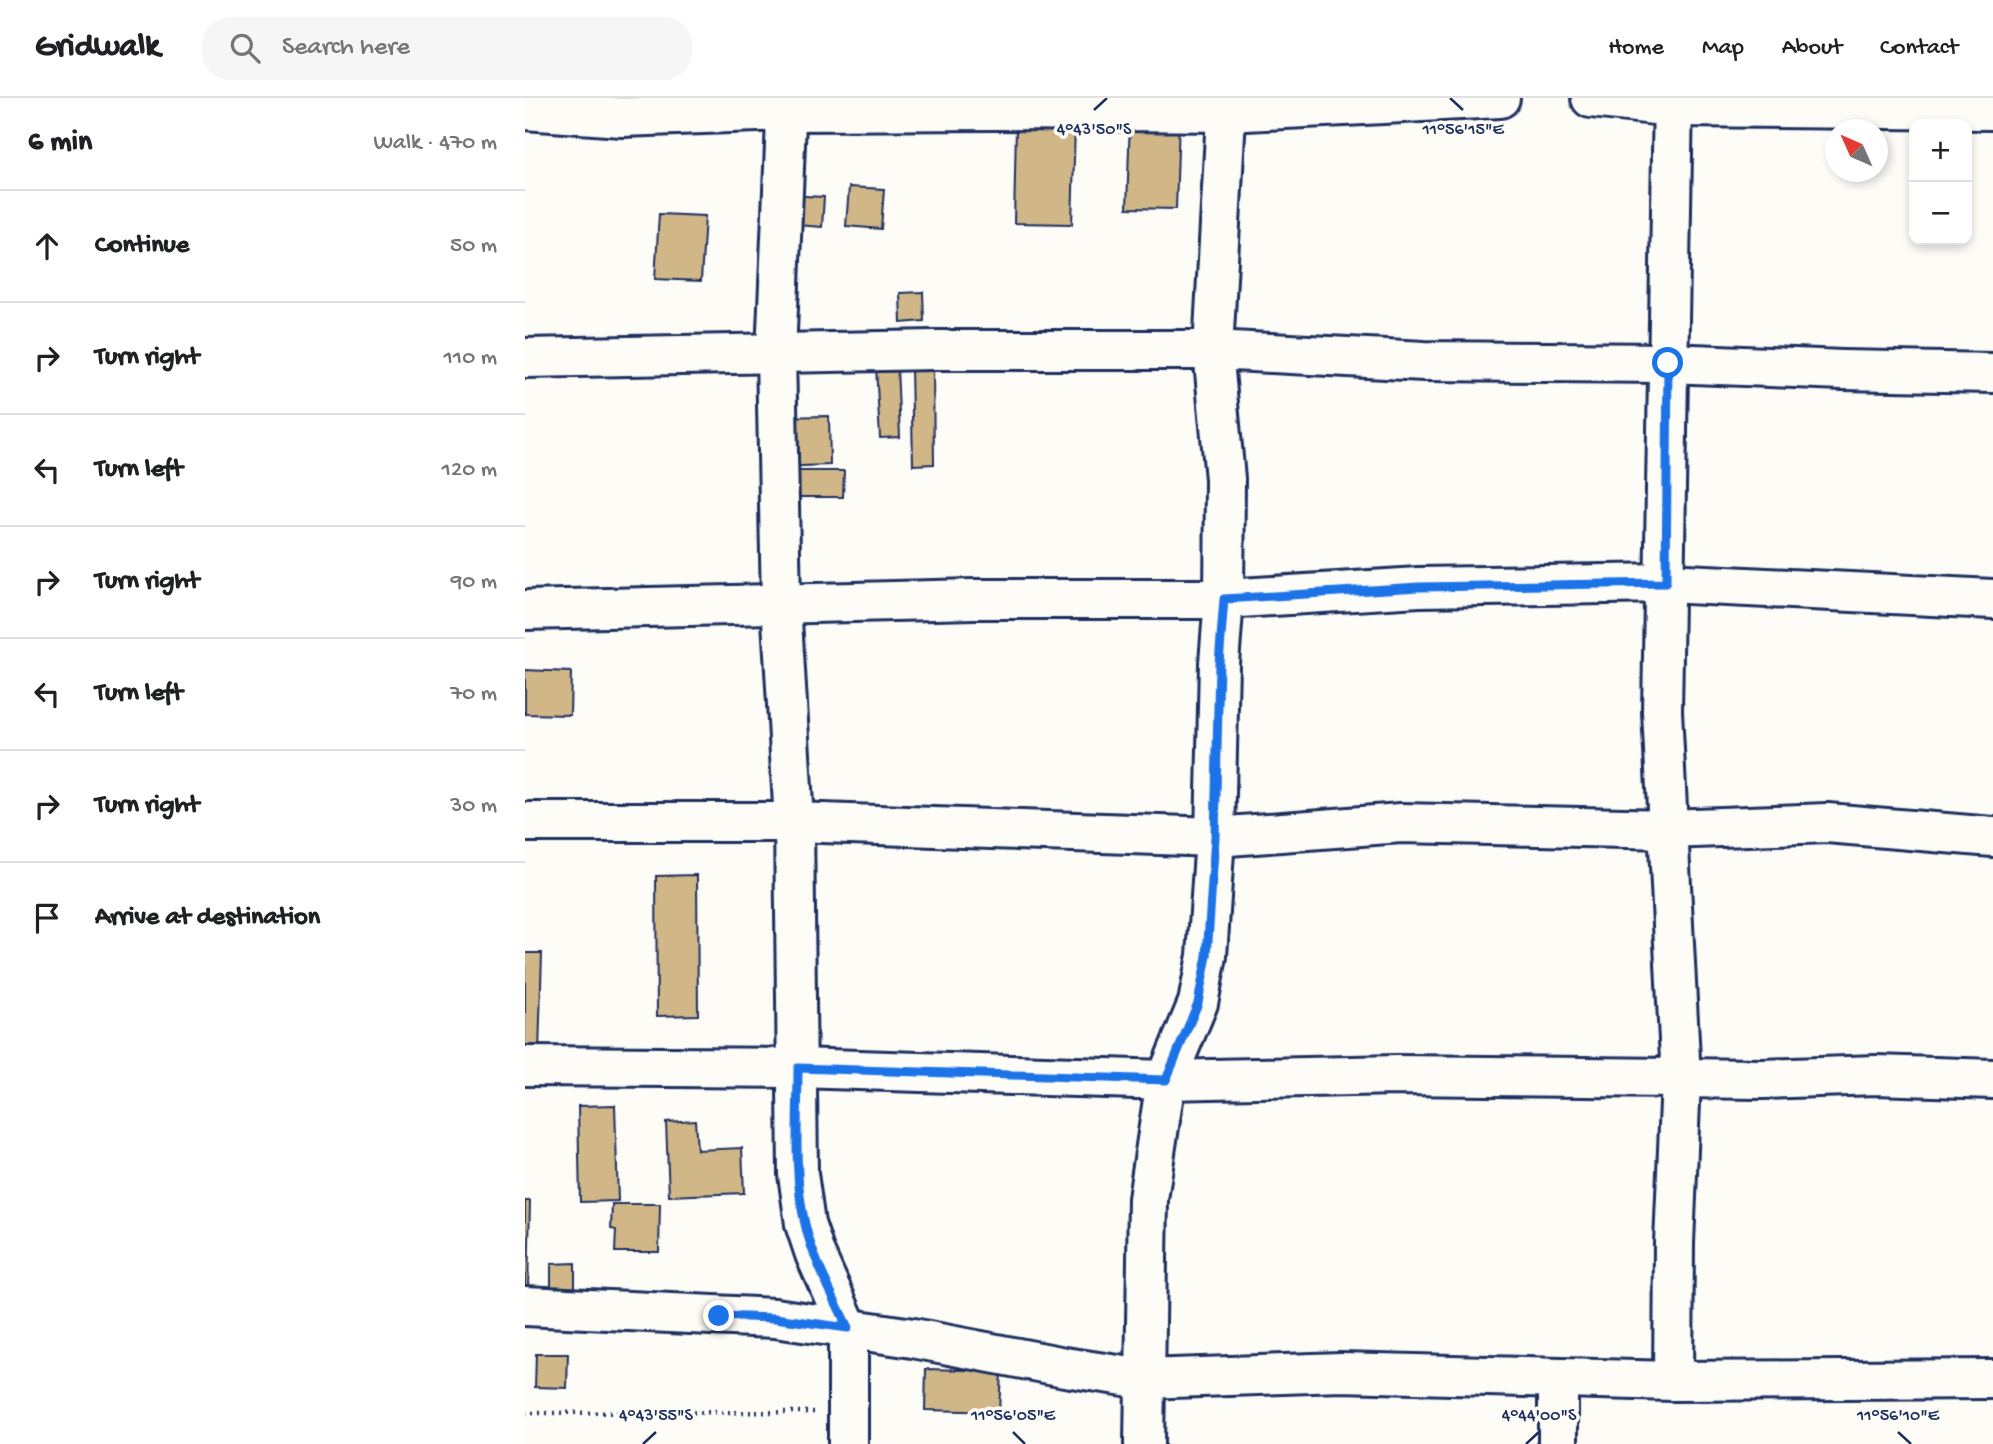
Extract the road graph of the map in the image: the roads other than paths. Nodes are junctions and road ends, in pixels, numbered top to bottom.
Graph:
1 (1500, 98) edge
2 (1591, 98) edge
3 (1673, 103) edge
4 (787, 105) edge
5 (1227, 105) edge
6 (525, 110) edge
7 (1993, 110) edge
8 (1213, 350) junction
9 (776, 354) junction
10 (525, 358) edge
11 (1668, 363) junction
12 (1993, 373) edge
13 (1666, 583) junction
14 (1224, 599) junction
15 (1993, 599) edge
16 (781, 603) junction
17 (525, 610) edge
18 (525, 822) edge
19 (794, 822) junction
20 (1668, 829) junction
21 (1215, 837) junction
22 (1993, 837) edge
23 (525, 1066) edge
24 (798, 1068) junction
25 (1681, 1079) junction
26 (1993, 1079) edge
27 (1166, 1080) junction
28 (525, 1306) edge
29 (848, 1328) junction
30 (1558, 1378) junction
31 (1145, 1379) junction
32 (1993, 1379) edge
33 (1673, 1381) junction
34 (848, 1426) edge
35 (1144, 1444) edge
36 (1558, 1444) edge

1 - 5 street
2 - 3 street
3 - 7 street
3 - 11 street
4 - 5 street
4 - 6 street
4 - 9 street
5 - 8 street
8 - 9 street
8 - 11 street
8 - 14 street
9 - 10 street
9 - 16 street
11 - 12 street
11 - 13 street
13 - 14 street
13 - 15 street
13 - 20 street
14 - 16 street
14 - 21 street
16 - 17 street
16 - 19 street
18 - 19 street
19 - 21 street
19 - 24 street
20 - 21 street
20 - 22 street
20 - 25 street
21 - 27 street
23 - 24 street
24 - 27 street
24 - 29 street
25 - 26 street
25 - 27 street
25 - 33 street
27 - 31 street
28 - 29 street
29 - 31 street
29 - 34 street
30 - 31 street
30 - 33 street
30 - 36 street
31 - 35 street
32 - 33 street

